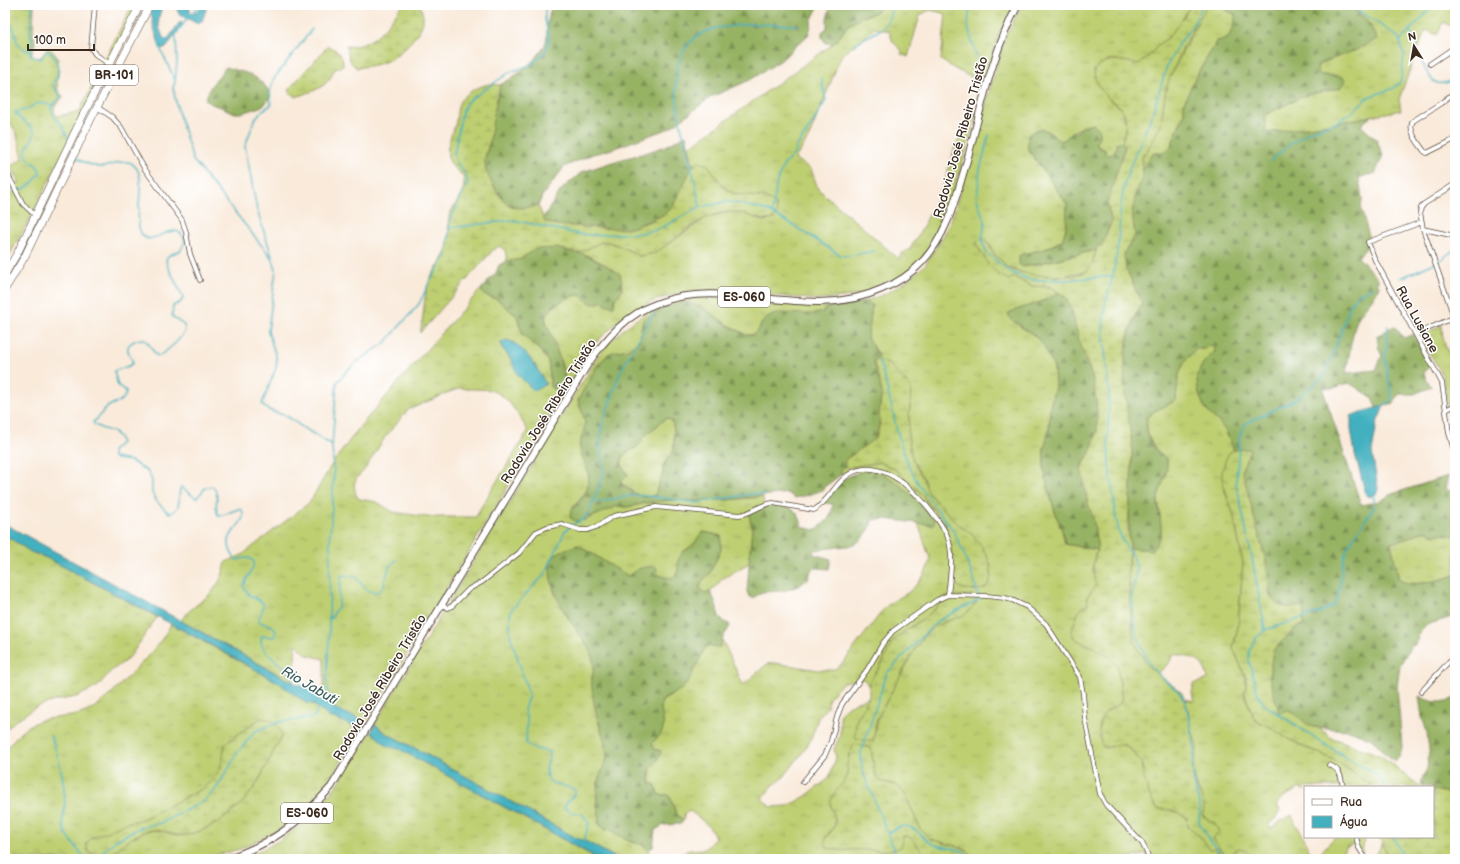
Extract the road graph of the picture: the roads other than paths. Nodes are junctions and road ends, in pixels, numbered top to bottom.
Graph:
1 (95, 5) edge
2 (140, 5) edge
3 (150, 5) edge
4 (1018, 5) edge
5 (1455, 47) edge
6 (1449, 51) junction
7 (1455, 61) edge
8 (109, 64) junction
9 (1430, 64) dead end
10 (1455, 92) edge
11 (97, 107) junction
12 (1455, 139) edge
13 (5, 169) edge
14 (1455, 184) edge
15 (35, 215) junction
16 (1422, 222) junction
17 (1423, 229) junction
18 (1455, 236) edge
19 (5, 274) edge
20 (200, 280) dead end
21 (5, 289) edge
22 (1453, 317) edge
23 (1455, 326) edge
24 (1416, 334) junction
25 (1455, 405) edge
26 (1446, 410) junction
27 (1455, 454) edge
28 (948, 595) junction
29 (441, 606) junction
30 (1455, 655) edge
31 (1421, 692) dead end
32 (1329, 765) dead end
33 (803, 782) dead end
34 (1343, 786) edge
35 (1356, 838) edge
36 (226, 859) edge
37 (1149, 859) edge
38 (1366, 859) edge

1 - 8 street
2 - 8 highway, BR-101
3 - 11 highway, BR-101
4 - 29 main road, Rodovia José Ribeiro Tristão / ES-060
5 - 6 street
6 - 7 street
6 - 9 street
8 - 15 highway, BR-101
10 - 12 street
11 - 20 street
11 - 21 highway, BR-101
13 - 15 street
14 - 16 street
15 - 19 highway, BR-101
16 - 17 street
16 - 24 street, Rua Lusiane
17 - 18 street
17 - 22 street
22 - 23 street
22 - 24 street
24 - 26 street, Rua Lusiane
25 - 26 street
26 - 27 street, Rua Lusiane
28 - 29 street
28 - 33 street
28 - 37 street
29 - 36 main road, Rodovia José Ribeiro Tristão / ES-060
30 - 31 street
32 - 34 street
35 - 38 street

